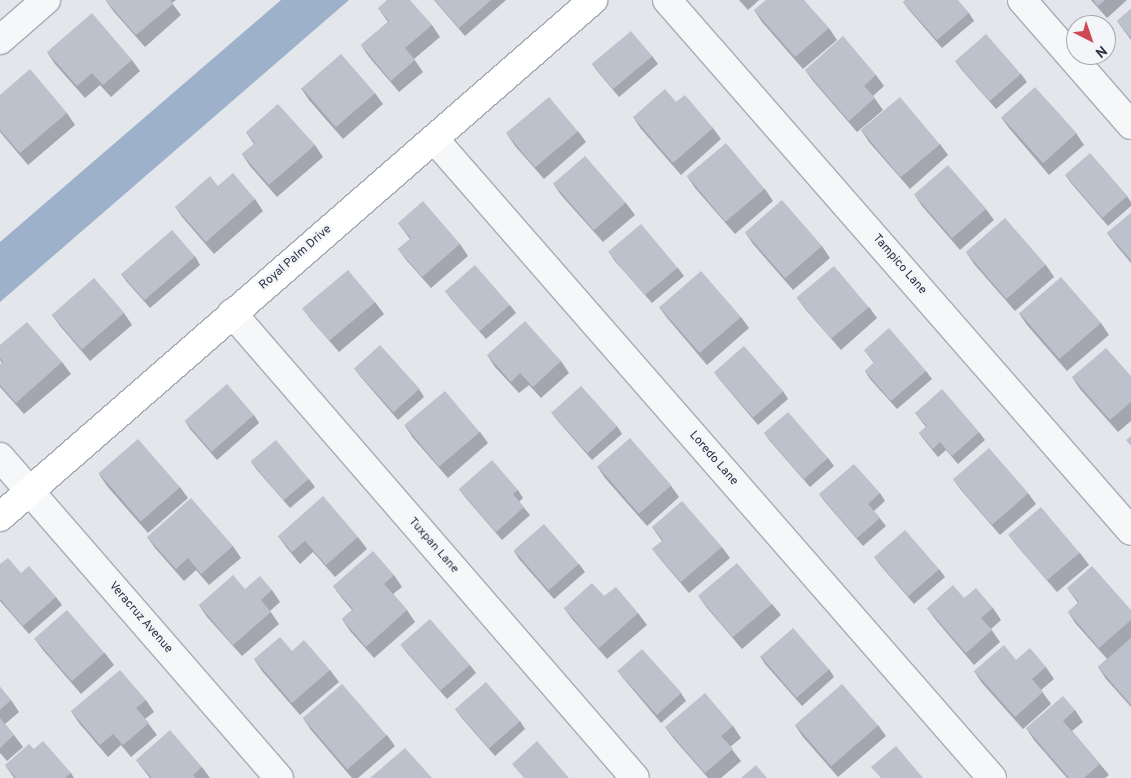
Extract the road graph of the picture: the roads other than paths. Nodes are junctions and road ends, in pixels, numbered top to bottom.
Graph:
1 (46, 0) edge
2 (593, 0) edge
3 (666, 0) edge
4 (1022, 0) edge
5 (0, 40) edge
6 (1131, 125) edge
7 (435, 140) junction
8 (232, 314) junction
9 (0, 457) edge
10 (29, 491) junction
11 (0, 517) edge
12 (1131, 531) edge
13 (279, 778) edge
14 (635, 778) edge
15 (992, 778) edge

1 - 5 street
2 - 7 street, Royal Palm Drive
3 - 12 street, Tampico Lane
4 - 6 street
7 - 8 street, Royal Palm Drive
7 - 15 street, Loredo Lane
8 - 10 street, Royal Palm Drive
8 - 14 street, Tuxpan Lane
9 - 10 street, Veracruz Avenue
10 - 11 street, Royal Palm Drive
10 - 13 street, Veracruz Avenue

